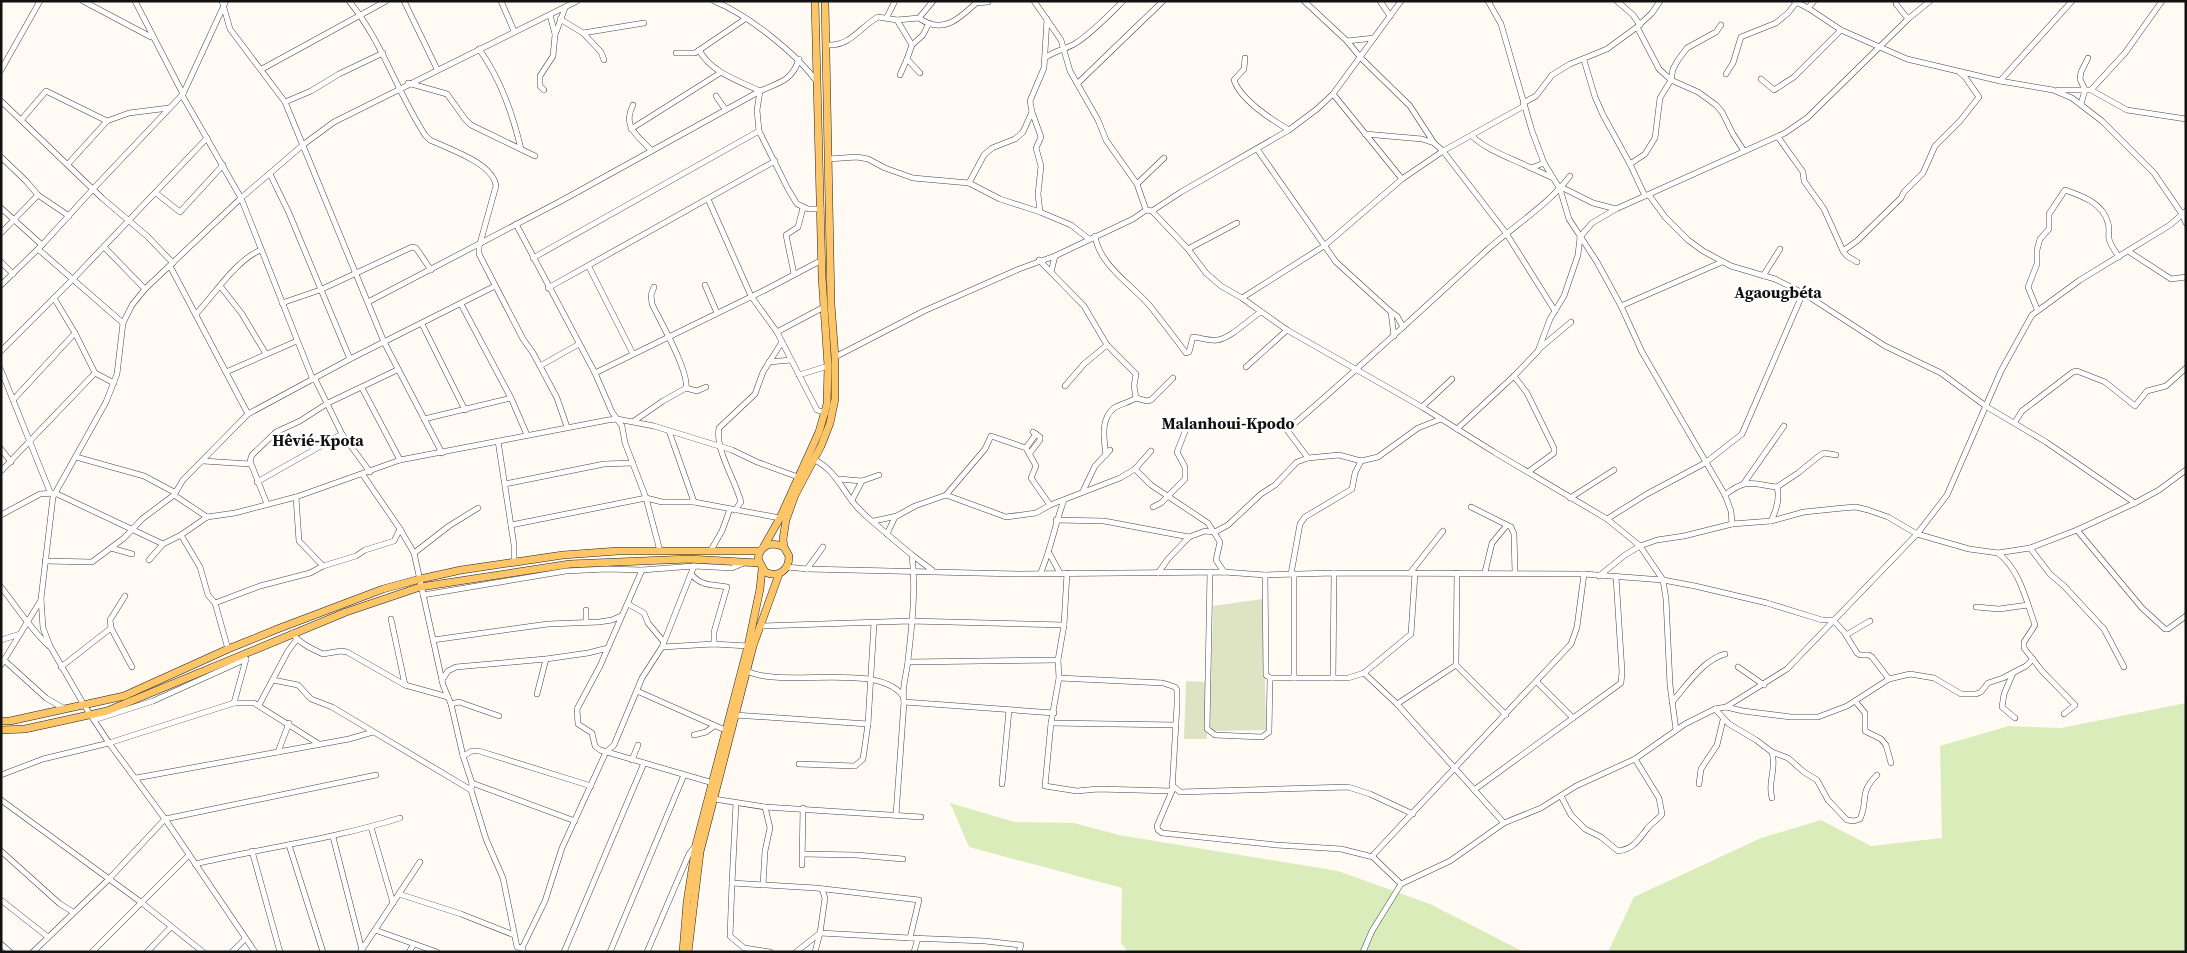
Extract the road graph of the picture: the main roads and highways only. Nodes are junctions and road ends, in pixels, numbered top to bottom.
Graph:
1 (815, 1) edge
2 (826, 2) edge
3 (784, 547) junction
4 (762, 549) junction
5 (760, 566) junction
6 (779, 574) junction
7 (1, 721) edge
8 (1, 730) edge
9 (683, 952) edge
10 (688, 952) edge

1 - 4 main road
2 - 3 main road
3 - 4 main road
3 - 6 main road
4 - 5 main road
4 - 7 main road
5 - 6 main road
5 - 8 main road
5 - 9 main road
6 - 10 main road

